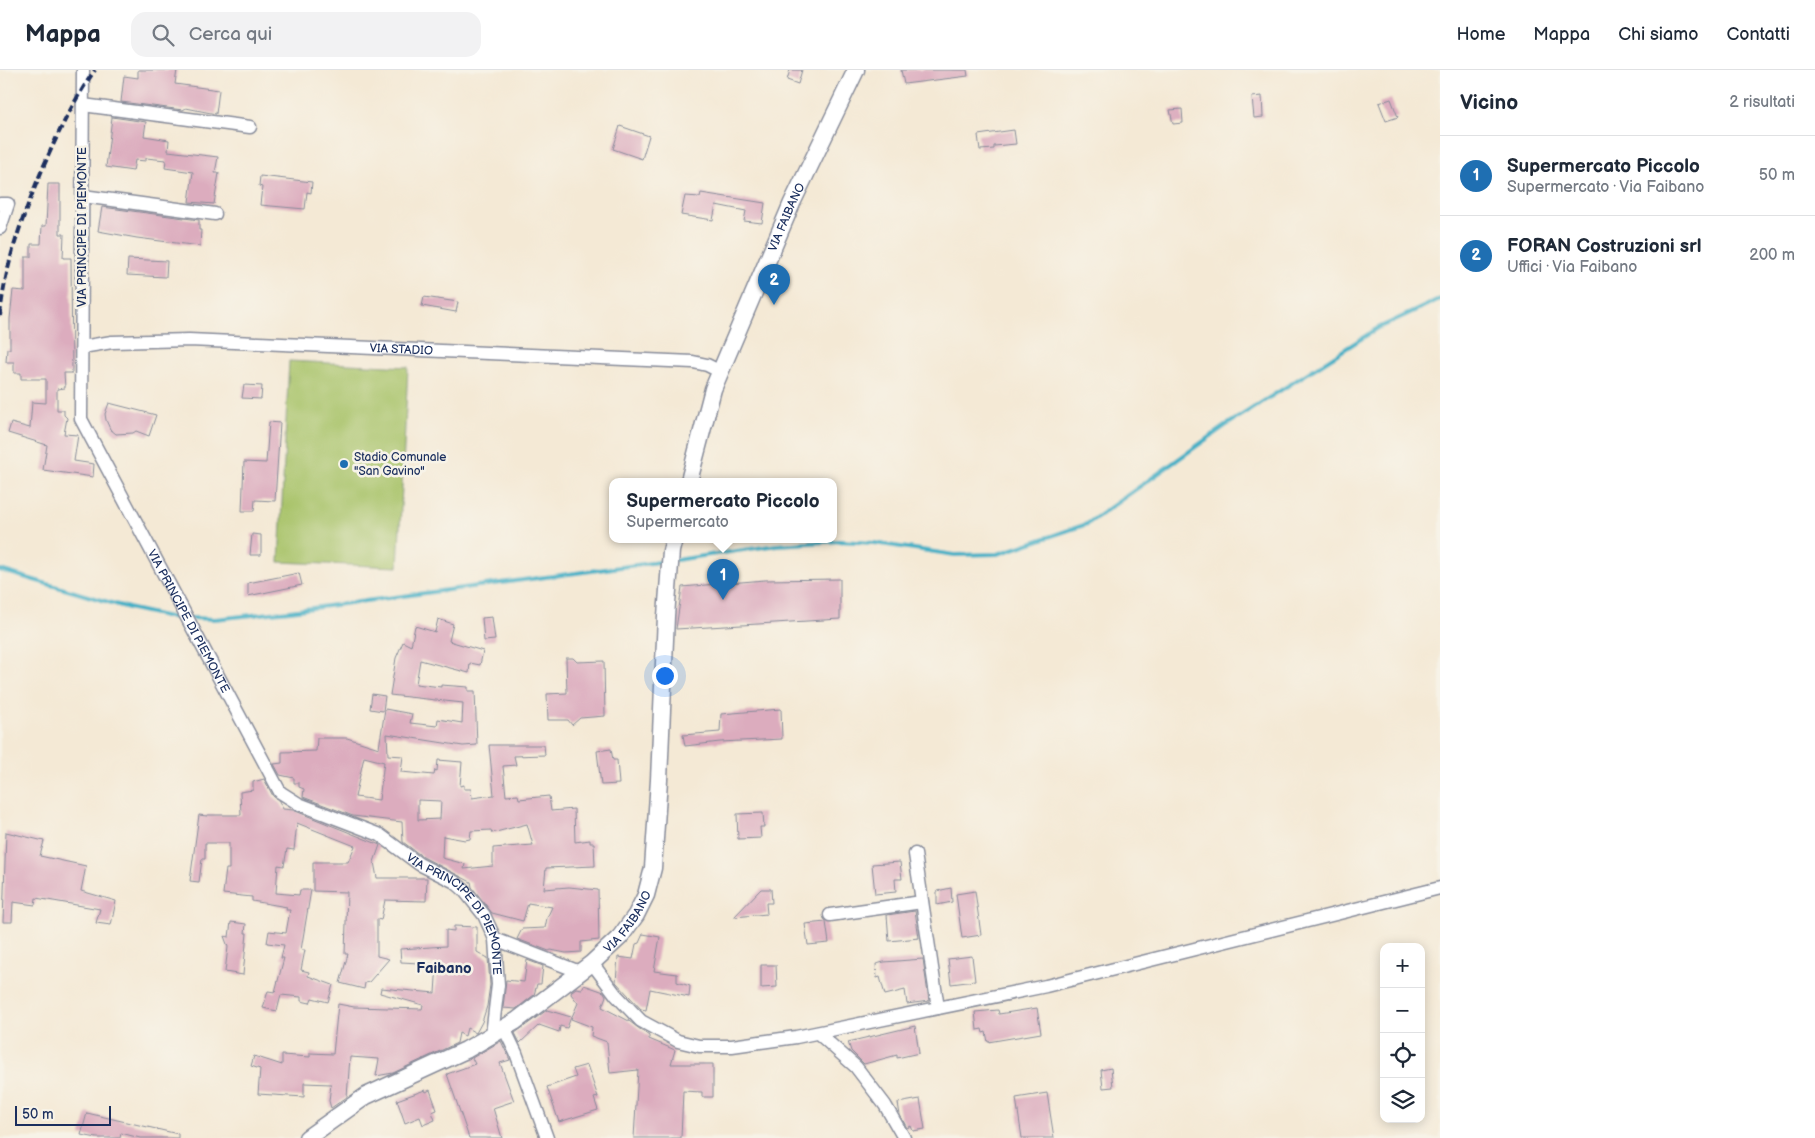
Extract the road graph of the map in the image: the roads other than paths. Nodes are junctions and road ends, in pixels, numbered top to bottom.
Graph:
1 (83, 70) edge
2 (856, 70) edge
3 (83, 105) junction
4 (250, 127) dead end
5 (83, 196) junction
6 (0, 204) edge
7 (215, 214) dead end
8 (0, 228) edge
9 (82, 347) junction
10 (720, 372) junction
11 (690, 478) edge
12 (672, 545) edge
13 (915, 854) dead end
14 (1440, 888) edge
15 (922, 902) junction
16 (830, 915) dead end
17 (495, 938) junction
18 (586, 967) junction
19 (938, 1008) junction
20 (498, 1032) junction
21 (818, 1033) junction
22 (307, 1138) edge
23 (547, 1138) edge
24 (904, 1138) edge

1 - 3 street, VIA PRINCIPE DI PIEMONTE
2 - 10 street, VIA FAIBANO
3 - 4 street
3 - 5 street, VIA PRINCIPE DI PIEMONTE
5 - 7 street
5 - 9 street, VIA PRINCIPE DI PIEMONTE
6 - 8 street
9 - 10 street, VIA STADIO
9 - 17 street, VIA PRINCIPE DI PIEMONTE
10 - 11 street, VIA FAIBANO
12 - 18 street, VIA FAIBANO
13 - 15 street
14 - 19 street
15 - 16 street
15 - 19 street
17 - 18 street
17 - 20 street, VIA PRINCIPE DI PIEMONTE
18 - 20 street, VIA FAIBANO
18 - 21 street
19 - 21 street
20 - 22 street, VIA FAIBANO
20 - 23 street
21 - 24 street

